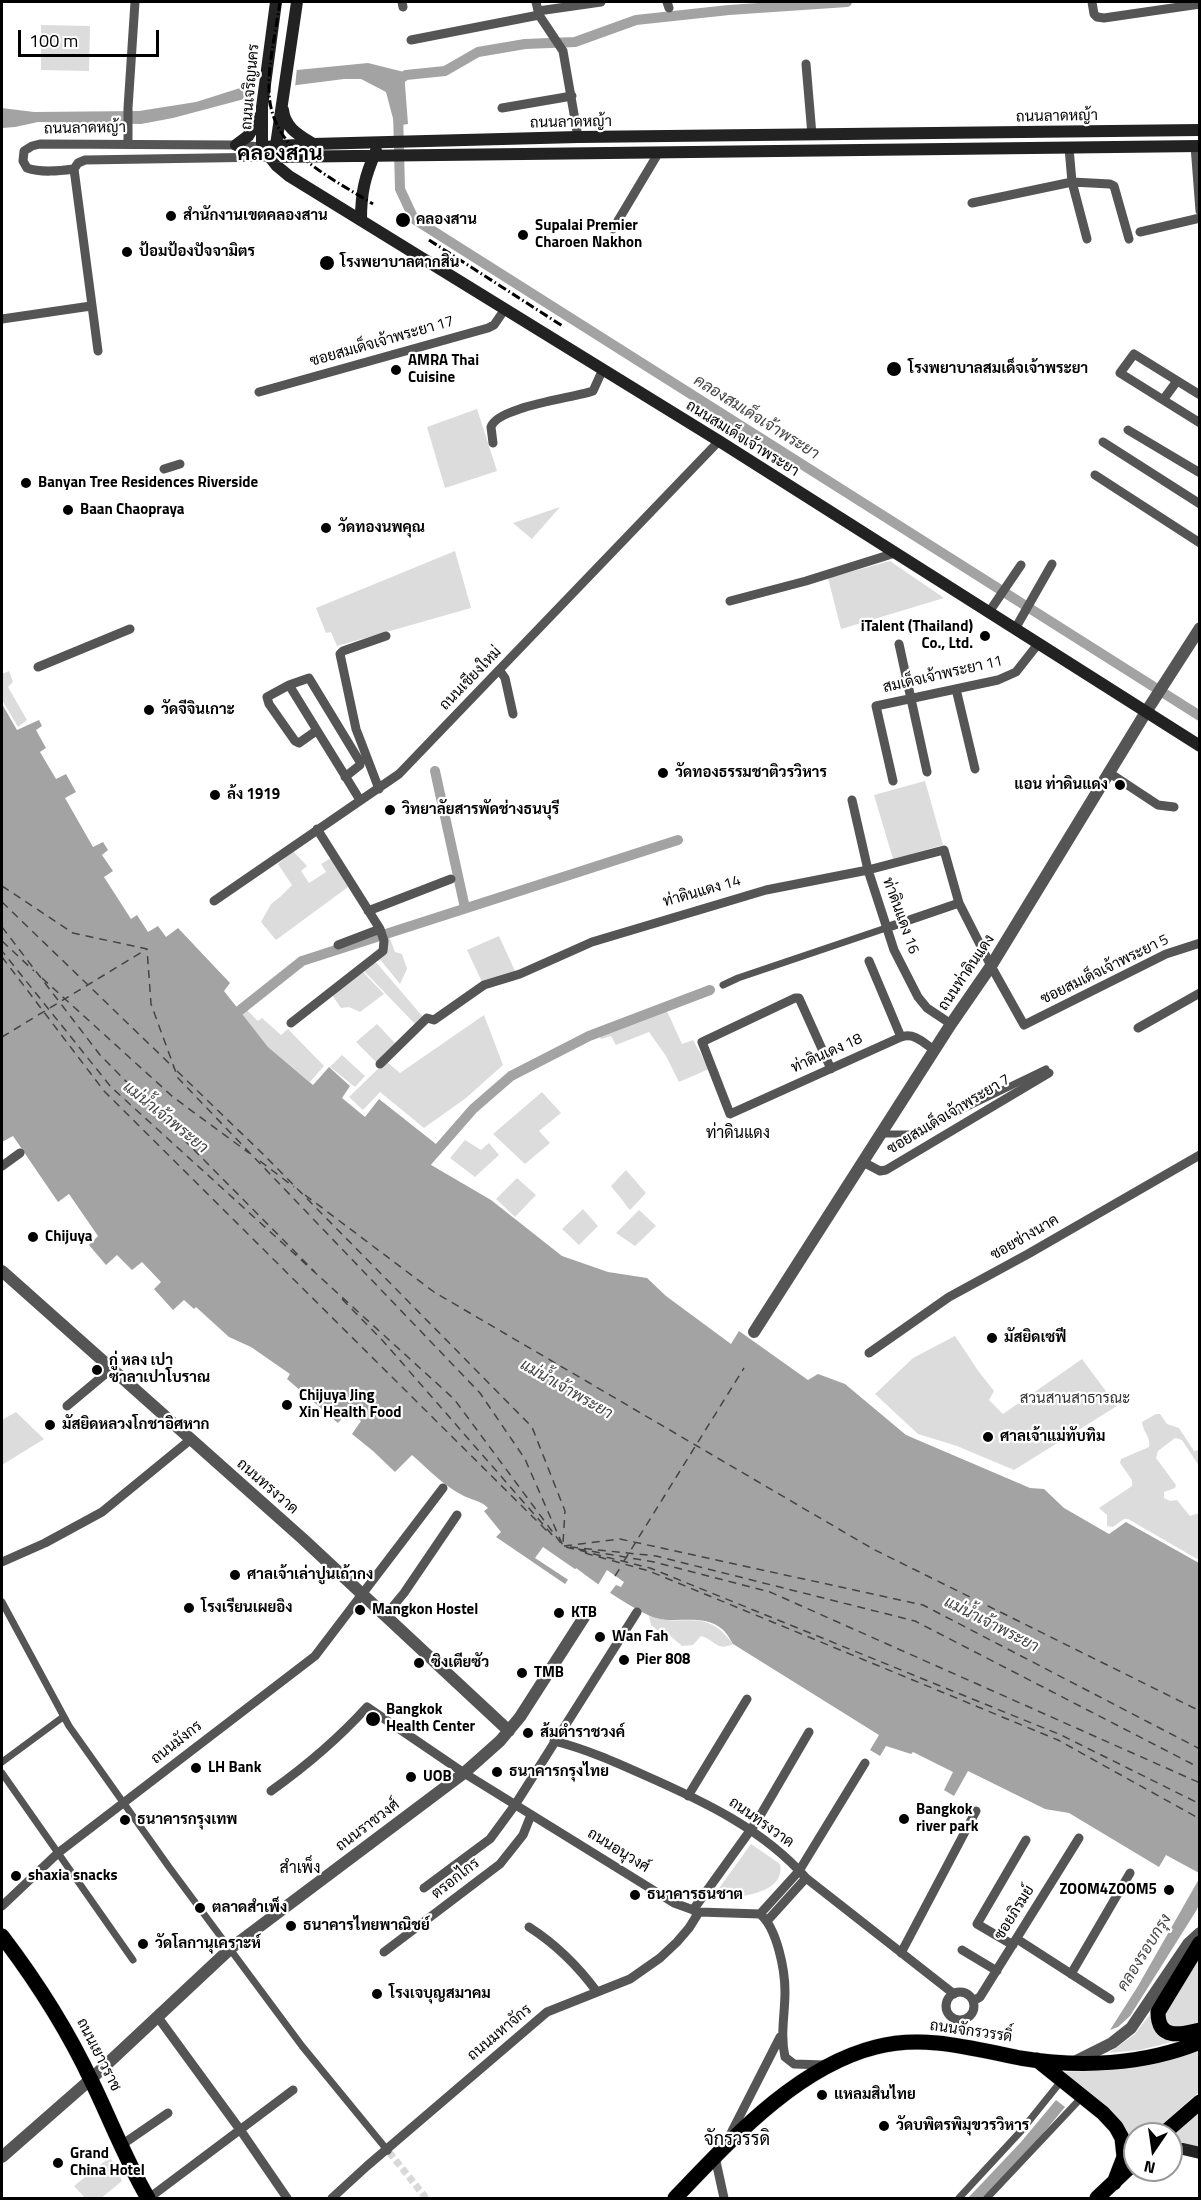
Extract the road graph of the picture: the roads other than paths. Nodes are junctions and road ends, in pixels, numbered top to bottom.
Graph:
1 (135, 2) edge
2 (276, 2) edge
3 (297, 2) edge
4 (601, 2) edge
5 (1092, 2) edge
6 (1200, 4) edge
7 (538, 9) edge
8 (411, 39) dead end
9 (806, 64) dead end
10 (572, 96) junction
11 (283, 102) junction
12 (502, 108) dead end
13 (262, 111) junction
14 (1200, 130) edge
15 (782, 135) junction
16 (812, 135) junction
17 (578, 137) junction
18 (386, 142) junction
19 (128, 143) junction
20 (313, 144) junction
21 (236, 145) junction
22 (276, 145) junction
23 (1197, 146) edge
24 (262, 147) junction
25 (1069, 148) junction
26 (782, 150) junction
27 (659, 152) junction
28 (374, 156) junction
29 (270, 157) junction
30 (74, 169) junction
31 (1072, 182) junction
32 (972, 202) dead end
33 (1200, 211) edge
34 (1200, 218) edge
35 (361, 219) junction
36 (613, 229) dead end
37 (1140, 232) dead end
38 (1087, 239) dead end
39 (1129, 239) dead end
40 (91, 306) junction
41 (505, 309) junction
42 (2, 319) edge
43 (98, 351) dead end
44 (603, 369) junction
45 (1177, 381) junction
46 (259, 392) dead end
47 (1200, 395) edge
48 (1163, 400) junction
49 (1200, 423) edge
50 (1128, 429) dead end
51 (719, 441) junction
52 (1103, 442) dead end
53 (494, 443) dead end
54 (180, 464) dead end
55 (164, 469) dead end
56 (1200, 473) edge
57 (1095, 475) dead end
58 (1200, 504) edge
59 (1200, 543) edge
60 (895, 553) junction
61 (1052, 564) dead end
62 (1021, 565) dead end
63 (730, 601) dead end
64 (989, 612) junction
65 (1200, 628) edge
66 (130, 629) dead end
67 (1015, 629) junction
68 (386, 636) dead end
69 (899, 644) dead end
70 (1038, 644) junction
71 (38, 667) dead end
72 (500, 671) junction
73 (289, 685) junction
74 (956, 689) junction
75 (910, 698) junction
76 (1146, 712) junction
77 (513, 714) dead end
78 (316, 731) junction
79 (1200, 746) edge
80 (975, 769) dead end
81 (927, 772) dead end
82 (1108, 772) junction
83 (345, 777) junction
84 (893, 781) dead end
85 (379, 789) junction
86 (360, 800) junction
87 (852, 800) dead end
88 (1174, 807) dead end
89 (317, 829) junction
90 (868, 870) junction
91 (451, 879) dead end
92 (214, 901) dead end
93 (959, 903) junction
94 (368, 911) junction
95 (380, 928) junction
96 (886, 928) junction
97 (1200, 943) edge
98 (338, 945) dead end
99 (869, 961) dead end
100 (991, 966) junction
101 (723, 985) dead end
102 (1200, 993) edge
103 (291, 1023) dead end
104 (951, 1024) junction
105 (1024, 1025) joint
106 (1138, 1028) dead end
107 (901, 1037) junction
108 (934, 1050) junction
109 (380, 1064) dead end
110 (831, 1069) junction
111 (1047, 1071) joint
112 (881, 1134) junction
113 (20, 1153) dead end
114 (1200, 1155) edge
115 (863, 1162) junction
116 (2, 1166) edge
117 (4, 1276) edge
118 (754, 1332) dead end
119 (869, 1353) dead end
120 (110, 1370) junction
121 (67, 1406) dead end
122 (190, 1440) junction
123 (443, 1488) dead end
124 (457, 1515) dead end
125 (2, 1562) edge
126 (362, 1595) junction
127 (2, 1602) edge
128 (588, 1611) dead end
129 (637, 1612) dead end
130 (385, 1616) junction
131 (747, 1699) dead end
132 (63, 1717) junction
133 (509, 1731) junction
134 (808, 1732) dead end
135 (554, 1741) junction
136 (2, 1761) edge
137 (864, 1763) dead end
138 (2, 1773) edge
139 (464, 1773) junction
140 (271, 1791) dead end
141 (688, 1796) junction
142 (124, 1804) junction
143 (515, 1804) junction
144 (976, 1811) dead end
145 (531, 1815) junction
146 (750, 1830) junction
147 (1079, 1838) dead end
148 (1026, 1840) dead end
149 (58, 1853) junction
150 (1130, 1873) dead end
151 (802, 1874) junction
152 (424, 1888) dead end
153 (2, 1906) edge
154 (696, 1911) junction
155 (764, 1917) junction
156 (529, 1927) dead end
157 (1200, 1933) edge
158 (2, 1936) edge
159 (1015, 1942) junction
160 (1200, 1943) edge
161 (231, 1948) junction
162 (962, 1950) dead end
163 (384, 1952) dead end
164 (901, 1953) junction
165 (134, 1960) dead end
166 (997, 1971) junction
167 (1071, 1974) junction
168 (597, 1992) junction
169 (954, 1994) junction
170 (1110, 1999) dead end
171 (973, 2001) junction
172 (157, 2016) junction
173 (1200, 2030) edge
174 (782, 2032) junction
175 (1200, 2042) edge
176 (1037, 2060) junction
177 (1074, 2062) junction
178 (831, 2065) junction
179 (91, 2079) junction
180 (1064, 2082) junction
181 (293, 2090) dead end
182 (1081, 2096) junction
183 (1200, 2102) edge
184 (168, 2113) dead end
185 (1177, 2122) edge
186 (241, 2131) junction
187 (120, 2146) junction
188 (1183, 2149) edge
189 (388, 2151) junction
190 (720, 2151) junction
191 (1200, 2153) edge
192 (2, 2157) edge
193 (1123, 2174) edge
194 (1114, 2183) junction
195 (148, 2199) edge
196 (286, 2199) edge
197 (332, 2199) edge
198 (675, 2199) edge
199 (723, 2199) edge
200 (959, 2199) edge
201 (987, 2199) edge
202 (1097, 2199) edge

1 - 19 street
2 - 13 main road, ถนนเจริญนคร
3 - 11 main road, ถนนเจริญนคร
4 - 7 street
5 - 6 street
7 - 8 street
7 - 10 street
9 - 16 street
10 - 12 street
10 - 17 street
11 - 20 main road
11 - 22 main road, ถนนเจริญนคร
13 - 21 main road
13 - 24 main road, ถนนเจริญนคร
14 - 16 main road, ถนนลาดหญ้า
15 - 16 main road, ถนนลาดหญ้า
15 - 17 main road, ถนนลาดหญ้า
15 - 26 main road
17 - 18 main road, ถนนลาดหญ้า
18 - 20 main road, ถนนลาดหญ้า
18 - 28 main road
19 - 21 street, ถนนลาดหญ้า
19 - 30 street, ถนนลาดหญ้า
20 - 22 main road, ถนนลาดหญ้า
21 - 24 street, ถนนลาดหญ้า
22 - 24 main road, ถนนลาดหญ้า
22 - 29 main road, ถนนเจริญนคร
23 - 25 main road, ถนนลาดหญ้า
23 - 33 street
24 - 29 main road, ถนนเจริญนคร
25 - 26 main road, ถนนลาดหญ้า
25 - 31 street
26 - 27 main road, ถนนลาดหญ้า
27 - 28 main road, ถนนลาดหญ้า
27 - 36 street
28 - 29 main road, ถนนลาดหญ้า
28 - 35 main road
29 - 30 street, ถนนลาดหญ้า
29 - 35 main road, ถนนสมเด็จเจ้าพระยา
30 - 40 street
31 - 32 street
31 - 38 street
31 - 39 street
34 - 37 street
35 - 41 main road, ถนนสมเด็จเจ้าพระยา
40 - 42 street
40 - 43 street
41 - 44 main road, ถนนสมเด็จเจ้าพระยา
41 - 46 street, ซอยสมเด็จเจ้าพระยา 17
44 - 51 main road, ถนนสมเด็จเจ้าพระยา
44 - 53 street
45 - 47 street
45 - 48 street
45 - 48 street
48 - 49 street
50 - 56 street
51 - 60 main road, ถนนสมเด็จเจ้าพระยา
51 - 72 street, ถนนเชียงใหม่
52 - 58 street
54 - 55 street
57 - 59 street
60 - 63 street
60 - 64 main road, ถนนสมเด็จเจ้าพระยา
61 - 67 street
62 - 64 street
64 - 67 main road, ถนนสมเด็จเจ้าพระยา
65 - 76 street, ถนนท่าดินแดง
66 - 71 street
67 - 70 main road, ถนนสมเด็จเจ้าพระยา
68 - 85 street
69 - 75 street
70 - 74 street, สมเด็จเจ้าพระยา 11
70 - 76 main road, ถนนสมเด็จเจ้าพระยา
72 - 77 street
72 - 85 street, ถนนเชียงใหม่
73 - 78 street
73 - 78 street
73 - 83 street
74 - 75 street, สมเด็จเจ้าพระยา 11
74 - 80 street
75 - 81 street
75 - 84 street, สมเด็จเจ้าพระยา 11
76 - 79 main road, ถนนสมเด็จเจ้าพระยา
76 - 82 street, ถนนท่าดินแดง
78 - 83 street
82 - 88 street
82 - 100 street, ถนนท่าดินแดง
83 - 86 street
85 - 86 street, ถนนเชียงใหม่
86 - 89 street, ถนนเชียงใหม่
87 - 90 street, ท่าดินแดง 16
89 - 92 street, ถนนเชียงใหม่
89 - 94 street
90 - 93 street, ท่าดินแดง 14
90 - 96 street, ท่าดินแดง 16
90 - 109 street, ท่าดินแดง 14
91 - 94 street
93 - 96 street
93 - 100 street, ท่าดินแดง 14
94 - 95 street
95 - 98 street
95 - 103 street
96 - 101 street
96 - 104 street, ท่าดินแดง 16
97 - 105 street, ซอยสมเด็จเจ้าพระยา 5
99 - 107 street
100 - 104 street, ถนนท่าดินแดง
100 - 105 street, ท่าดินแดง 14
102 - 106 street
104 - 108 street, ถนนท่าดินแดง
107 - 108 street
107 - 110 street, ท่าดินเดง 18
108 - 112 street, ถนนท่าดินแดง
110 - 110 street, ท่าดินเดง 18
111 - 112 street
111 - 115 street, ซอยสมเด็จเจ้าพระยา 7
112 - 115 street, ถนนท่าดินแดง
113 - 116 street
114 - 119 street, ซอยช่างนาค
115 - 118 street, ถนนท่าดินแดง
117 - 120 street, ถนนทรงวาด
120 - 121 street
120 - 122 street, ถนนทรงวาด
122 - 125 street
122 - 126 street, ถนนทรงวาด
123 - 126 street, ถนนมังกร
124 - 130 street
126 - 130 street, ถนนทรงวาด
126 - 142 street, ถนนมังกร
127 - 132 street
128 - 133 street, ถนนราชวงศ์
129 - 135 street
130 - 133 street, ถนนทรงวาด
131 - 141 street
132 - 136 street
132 - 142 street
133 - 139 street, ถนนราชวงศ์
134 - 146 street
135 - 141 street, ถนนทรงวาด
135 - 143 street
137 - 151 street
138 - 149 street
139 - 140 street, ถนนอนุวงศ์
139 - 143 street, ถนนอนุวงศ์
139 - 161 street, ถนนราชวงศ์
141 - 146 street, ถนนทรงวาด
142 - 149 street, ถนนมังกร
142 - 161 street
143 - 145 street, ถนนอนุวงศ์
143 - 152 street
144 - 164 street
145 - 154 street, ถนนอนุวงศ์
145 - 163 street, ตรอกไกร
146 - 151 street, ถนนทรงวาด
146 - 154 street, ถนนมหาจักร
147 - 159 street, ซอยภิรมย์
148 - 159 street
149 - 153 street, ถนนมังกร
149 - 165 street
150 - 167 street
151 - 155 street
151 - 164 street, ถนนทรงวาด
154 - 155 street, ถนนอนุวงศ์
154 - 168 street, ถนนมหาจักร
155 - 174 street, ถนนจักรวรรดิ์
156 - 168 street
157 - 177 street
158 - 179 main road, ถนนเยาวราช
159 - 166 street, ซอยภิรมย์
159 - 167 street
160 - 173 main road
161 - 172 street, ถนนราชวงศ์
161 - 189 street
162 - 166 street
164 - 169 street, ถนนทรงวาด
166 - 171 street, ซอยภิรมย์
167 - 170 street
168 - 189 street, ถนนมหาจักร
169 - 171 street, ถนนทรงวาด
169 - 171 street
172 - 179 street, ถนนราชวงศ์
172 - 186 street
174 - 178 street, ถนนจักรวรรดิ์
174 - 190 street, ถนนจักรวรรดิ์
175 - 177 main road, ถนนจักรวรรดิ์
176 - 177 main road, ถนนจักรวรรดิ์
176 - 178 main road, ถนนจักรวรรดิ์
176 - 180 main road
178 - 190 main road, ถนนจักรวรรดิ์
179 - 187 main road, ถนนเยาวราช
179 - 192 street, ถนนราชวงศ์
180 - 182 main road
180 - 200 street
181 - 186 street
182 - 194 main road
182 - 201 street
183 - 185 main road
184 - 187 street
186 - 195 street
186 - 196 street
187 - 195 main road, ถนนเยาวราช
188 - 191 main road
189 - 197 street, ถนนมหาจักร
190 - 198 main road, ถนนจักรวรรดิ์
190 - 199 street
193 - 194 main road
194 - 202 main road

